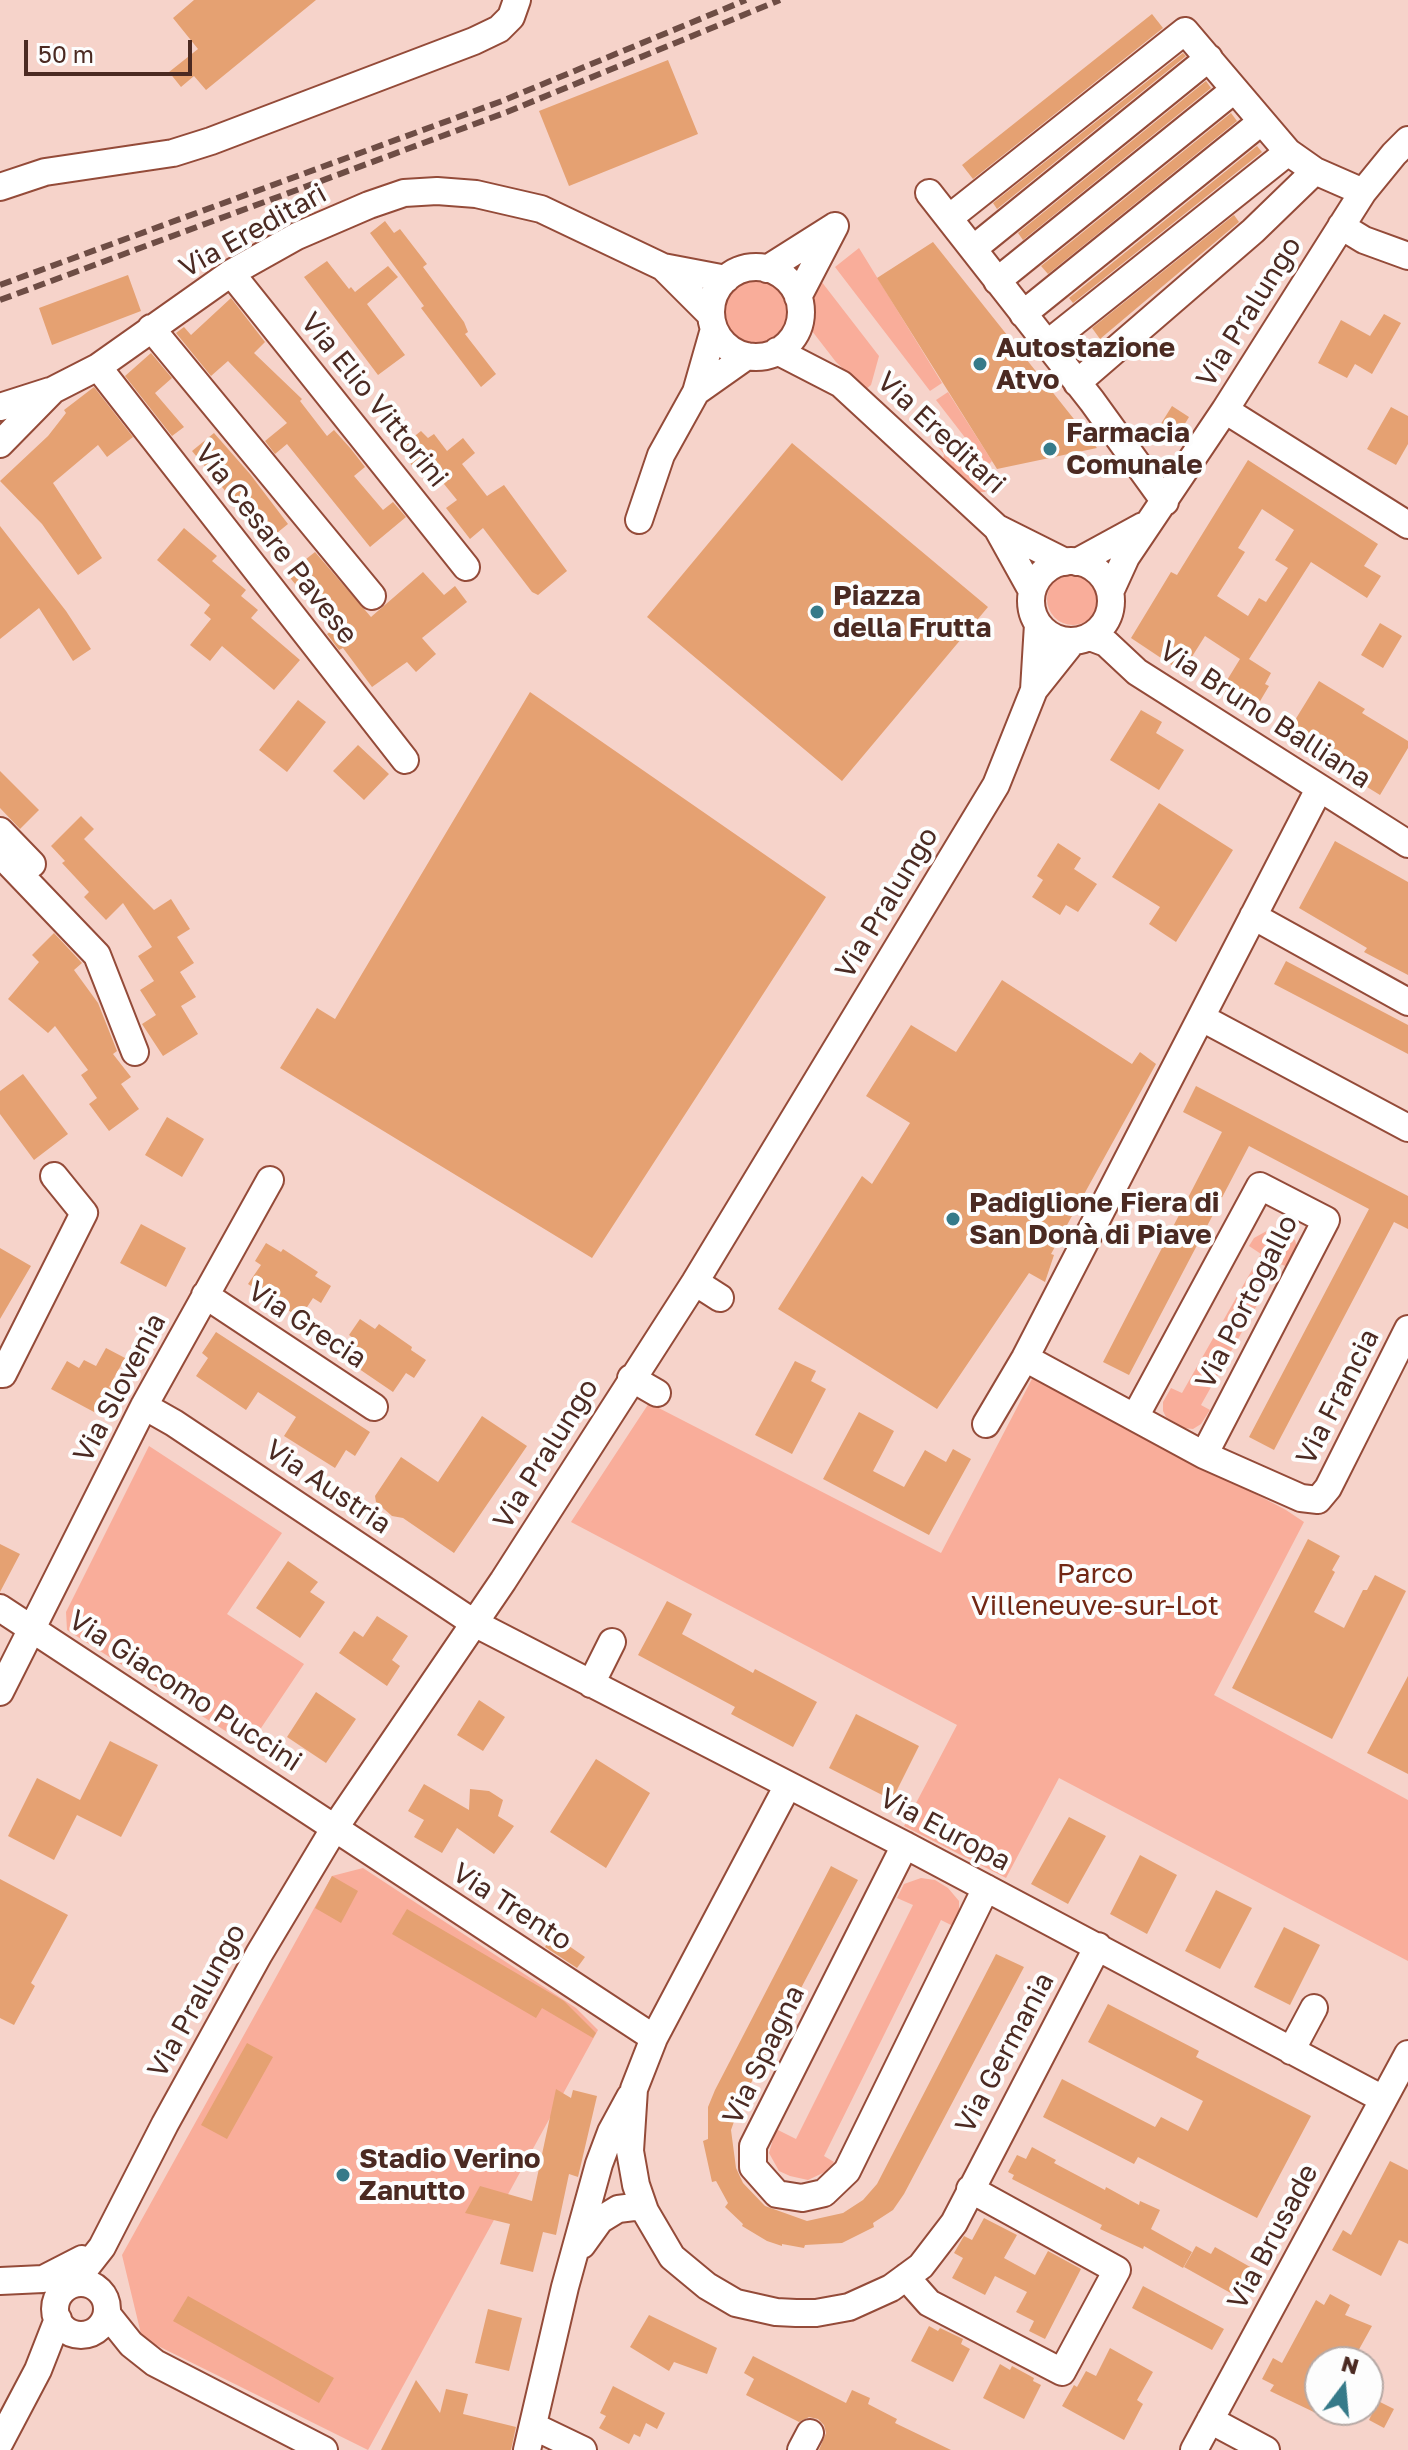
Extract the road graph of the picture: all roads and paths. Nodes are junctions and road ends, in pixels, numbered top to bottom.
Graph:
1 (517, 0) edge
2 (1209, 58) junction
3 (1234, 90) junction
4 (1261, 122) junction
5 (1408, 140) edge
6 (1288, 152) junction
7 (1315, 171) junction
8 (0, 187) edge
9 (1363, 192) junction
10 (929, 193) dead end
11 (949, 218) junction
12 (1341, 226) junction
13 (973, 249) junction
14 (1408, 256) edge
15 (663, 267) junction
16 (767, 269) junction
17 (231, 273) junction
18 (726, 279) junction
19 (997, 281) junction
20 (798, 297) junction
21 (1023, 314) junction
22 (713, 322) junction
23 (799, 324) junction
24 (151, 328) junction
25 (1047, 344) junction
26 (777, 351) junction
27 (747, 356) junction
28 (98, 367) junction
29 (1077, 383) junction
30 (841, 384) junction
31 (53, 390) junction
32 (696, 392) junction
33 (0, 407) edge
34 (1225, 410) junction
35 (0, 444) edge
36 (1157, 512) junction
37 (639, 520) dead end
38 (1408, 525) edge
39 (997, 528) junction
40 (1071, 562) junction
41 (466, 567) dead end
42 (1032, 591) junction
43 (1110, 592) junction
44 (372, 596) dead end
45 (1038, 624) junction
46 (1081, 639) junction
47 (1034, 690) junction
48 (405, 760) dead end
49 (1319, 789) junction
50 (0, 831) edge
51 (1408, 844) edge
52 (0, 857) edge
53 (60, 893) dead end
54 (1253, 916) junction
55 (1408, 1002) edge
56 (1202, 1018) junction
57 (135, 1052) dead end
58 (1408, 1128) edge
59 (54, 1176) dead end
60 (270, 1180) dead end
61 (695, 1282) junction
62 (205, 1295) junction
63 (720, 1298) dead end
64 (1408, 1329) edge
65 (1025, 1358) junction
66 (0, 1374) edge
67 (631, 1378) junction
68 (657, 1393) dead end
69 (144, 1406) junction
70 (374, 1407) dead end
71 (1135, 1417) junction
72 (986, 1424) dead end
73 (1204, 1455) junction
74 (0, 1608) edge
75 (474, 1623) junction
76 (32, 1629) junction
77 (612, 1642) dead end
78 (591, 1684) junction
79 (0, 1692) edge
80 (788, 1785) junction
81 (334, 1829) junction
82 (905, 1845) junction
83 (986, 1888) junction
84 (1098, 1946) junction
85 (1314, 2008) dead end
86 (654, 2038) junction
87 (1291, 2051) junction
88 (1408, 2054) edge
89 (634, 2089) junction
90 (1383, 2099) junction
91 (970, 2189) junction
92 (642, 2206) junction
93 (102, 2247) junction
94 (573, 2258) junction
95 (906, 2277) junction
96 (0, 2282) edge
97 (104, 2303) junction
98 (67, 2309) junction
99 (1210, 2420) junction
100 (530, 2438) edge
101 (0, 2442) edge
102 (324, 2450) edge
103 (583, 2450) edge
104 (1194, 2450) edge
105 (1266, 2450) edge

1 - 8 street
2 - 3 street
2 - 11 street
2 - 13 street
3 - 4 street
3 - 19 street
4 - 6 street
4 - 21 street
5 - 9 street, Via Pralungo
6 - 7 street
6 - 25 street
7 - 9 street
7 - 29 street
9 - 12 street, Via Pralungo
10 - 11 street
11 - 13 street
12 - 14 street
12 - 34 street, Via Pralungo
13 - 19 street
15 - 17 street, Via Ereditari
15 - 18 street, Via Ereditari
15 - 22 street, Via Ereditari
16 - 18 street, Via Ereditari
16 - 20 street
16 - 20 street, Via Ereditari
17 - 24 street, Via Ereditari
17 - 41 street, Via Elio Vittorini
18 - 22 street
19 - 21 street
20 - 23 street
21 - 25 street
22 - 27 street, Via Ereditari
22 - 32 street
23 - 26 street
23 - 30 street, Via Ereditari
24 - 28 street, Via Ereditari
24 - 44 street
25 - 29 street
26 - 27 street
26 - 30 street, Via Ereditari
27 - 32 street
28 - 31 street, Via Ereditari
28 - 48 street, Via Cesare Pavese
29 - 36 street
30 - 39 street, Via Ereditari
31 - 33 street
31 - 35 street, Via Ereditari
32 - 37 street
34 - 36 street, Via Pralungo
34 - 38 street
36 - 40 street, Via Pralungo
36 - 43 street, Via Pralungo
39 - 40 street, Via Ereditari
39 - 42 street, Via Ereditari
40 - 42 street, Via Pralungo
40 - 43 street
42 - 45 street, Via Pralungo
43 - 46 street, Via Pralungo
45 - 46 street
45 - 47 street, Via Pralungo
46 - 47 street, Via Pralungo
46 - 49 street, Via Bruno Balliana
47 - 61 street, Via Pralungo
49 - 51 street, Via Bruno Balliana
49 - 54 street
50 - 53 street
52 - 57 street
54 - 55 street
54 - 56 street
56 - 58 street
56 - 65 street
59 - 66 street
60 - 62 street, Via Slovenia
61 - 63 street
61 - 67 street, Via Pralungo
62 - 69 street, Via Slovenia
62 - 70 street, Via Grecia
64 - 73 street, Via Francia
65 - 71 street, Via Francia
65 - 72 street
67 - 68 street
67 - 75 street, Via Pralungo
69 - 75 street, Via Austria
69 - 76 street, Via Slovenia
71 - 73 street, Via Francia
71 - 73 street, Via Portogallo
74 - 76 street, Via Giacomo Puccini
75 - 78 street, Via Europa
75 - 81 street, Via Pralungo
76 - 79 street, Via Slovenia
76 - 81 street, Via Giacomo Puccini
77 - 78 street
78 - 80 street, Via Europa
80 - 82 street, Via Europa
80 - 86 street
81 - 86 street, Via Trento
81 - 93 street, Via Pralungo
82 - 83 street, Via Europa
82 - 83 street, Via Spagna
83 - 84 street, Via Europa
84 - 87 street, Via Europa
84 - 91 street, Via Germania
85 - 87 street
86 - 89 street
87 - 90 street, Via Europa
88 - 90 street, Via Brusade
89 - 92 street
89 - 94 street
90 - 99 street, Via Brusade
91 - 95 street, Via Germania
91 - 95 street
92 - 94 street
92 - 95 street, Via Germania
93 - 96 street
93 - 97 street
93 - 98 street
94 - 100 street
96 - 98 street
97 - 98 street
97 - 98 street
97 - 102 street
98 - 101 street
99 - 104 street, Via Brusade
99 - 105 street
100 - 103 street

